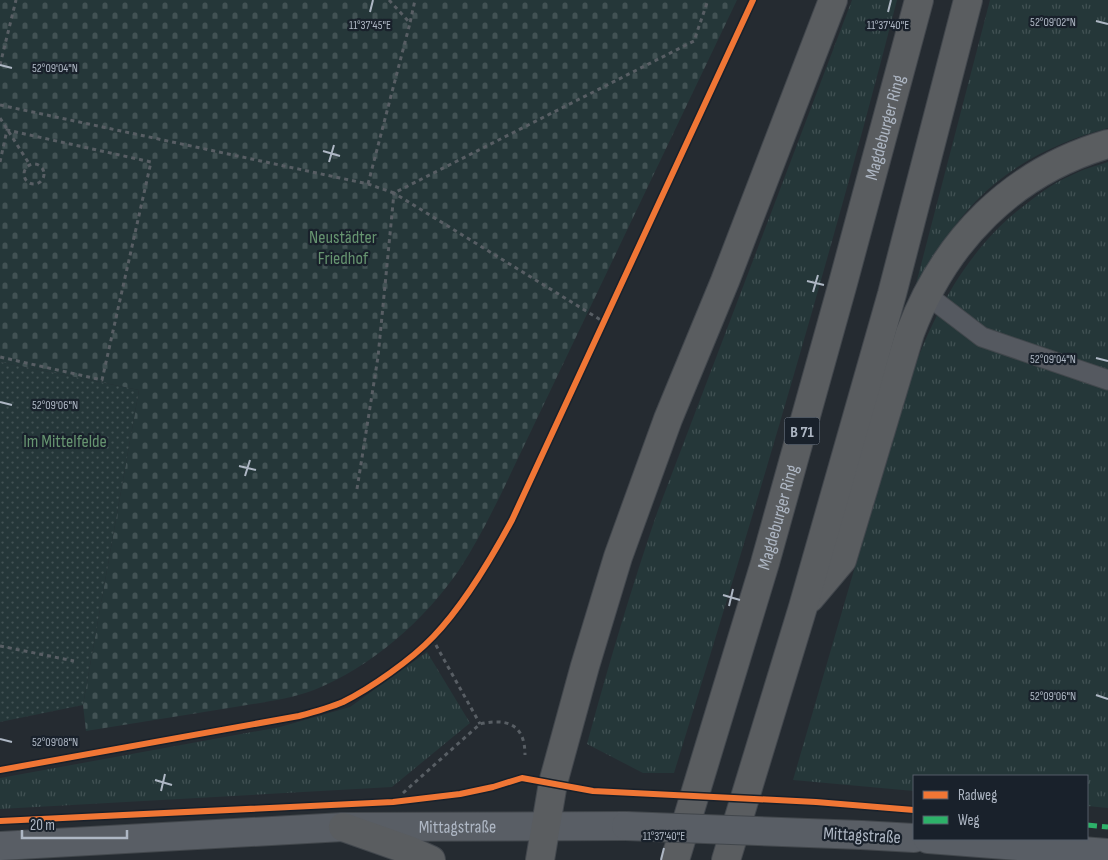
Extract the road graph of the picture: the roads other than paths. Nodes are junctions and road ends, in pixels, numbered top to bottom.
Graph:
1 (833, 0) edge
2 (919, 0) edge
3 (968, 0) edge
4 (1108, 144) edge
5 (927, 295) junction
6 (1108, 380) edge
7 (803, 607) junction
8 (546, 826) junction
9 (343, 827) junction
10 (913, 838) edge
11 (941, 840) edge
12 (0, 846) edge
13 (1108, 853) edge
14 (430, 860) edge
15 (540, 860) edge
16 (675, 860) edge
17 (726, 860) edge

1 - 8 highway
2 - 16 highway, Magdeburger Ring / B 71
3 - 7 highway
4 - 5 highway
5 - 6 lane
5 - 7 highway
7 - 17 highway
8 - 9 street, Mittagstraße
8 - 10 street, Mittagstraße, bridge
8 - 15 highway
9 - 12 street, Mittagstraße
9 - 14 highway
11 - 13 street

